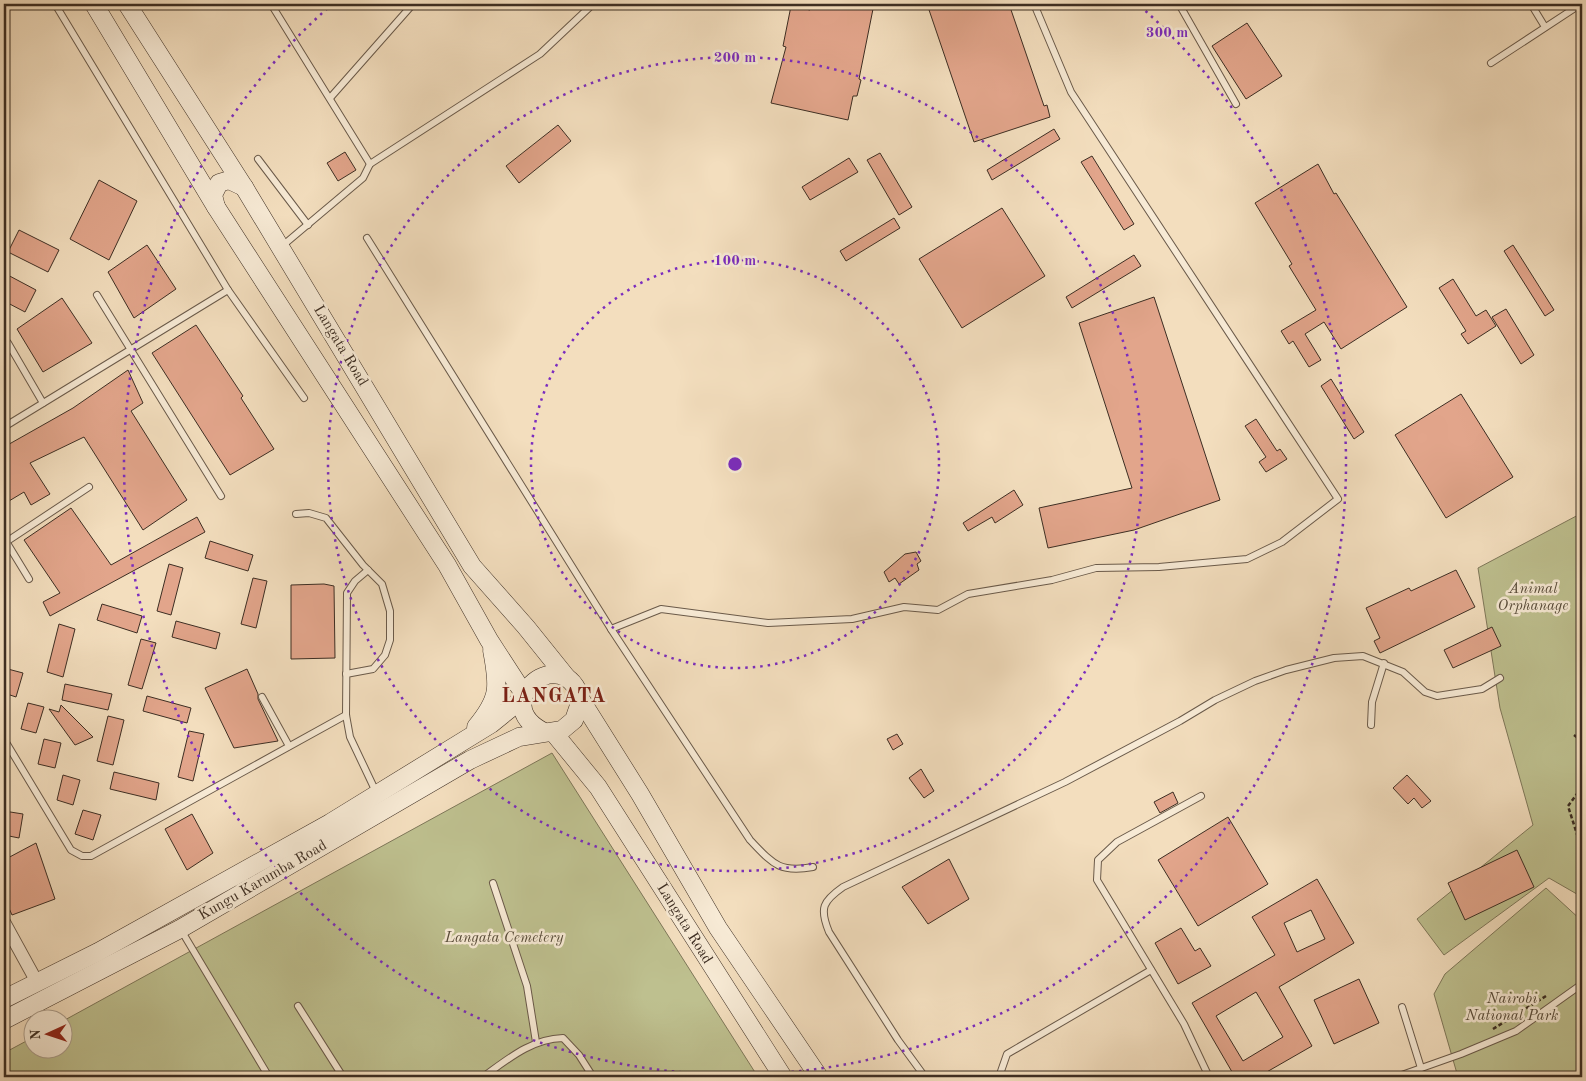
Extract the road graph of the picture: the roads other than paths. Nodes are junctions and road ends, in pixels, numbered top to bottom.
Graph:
1 (6, 4) edge
2 (56, 4) edge
3 (94, 4) edge
4 (127, 4) edge
5 (271, 4) edge
6 (413, 4) edge
7 (593, 4) edge
8 (1034, 4) edge
9 (1179, 4) edge
10 (1531, 4) edge
11 (1580, 4) edge
12 (4, 7) edge
13 (1545, 27) junction
14 (1491, 63) dead end
15 (330, 98) junction
16 (1236, 104) dead end
17 (258, 159) dead end
18 (370, 164) junction
19 (244, 188) junction
20 (216, 207) junction
21 (308, 225) junction
22 (367, 238) dead end
23 (280, 248) junction
24 (228, 290) junction
25 (98, 294) dead end
26 (8, 342) dead end
27 (132, 350) junction
28 (304, 398) dead end
29 (43, 403) junction
30 (4, 427) edge
31 (89, 487) dead end
32 (221, 496) dead end
33 (296, 514) dead end
34 (5, 540) edge
35 (368, 570) junction
36 (29, 579) dead end
37 (611, 629) junction
38 (489, 640) junction
39 (1384, 663) junction
40 (346, 674) junction
41 (567, 678) junction
42 (1500, 678) dead end
43 (523, 696) junction
44 (262, 697) dead end
45 (581, 700) junction
46 (346, 715) junction
47 (1372, 725) dead end
48 (548, 732) junction
49 (469, 736) junction
50 (4, 739) edge
51 (289, 746) junction
52 (377, 795) junction
53 (1201, 796) dead end
54 (813, 867) dead end
55 (493, 884) dead end
56 (4, 922) edge
57 (180, 929) junction
58 (1150, 970) junction
59 (38, 984) junction
60 (1582, 984) edge
61 (4, 1000) edge
62 (298, 1006) dead end
63 (1402, 1007) dead end
64 (4, 1020) edge
65 (536, 1042) junction
66 (1421, 1068) junction
67 (269, 1077) edge
68 (343, 1077) edge
69 (483, 1077) edge
70 (593, 1077) edge
71 (784, 1077) edge
72 (819, 1077) edge
73 (925, 1077) edge
74 (999, 1077) edge
75 (1209, 1077) edge
76 (1396, 1077) edge

1 - 12 lane
2 - 24 lane
3 - 20 main road, Langata Road
4 - 19 main road, Langata Road
5 - 15 lane
6 - 15 lane
7 - 18 lane
8 - 37 lane
9 - 16 lane
10 - 13 lane
11 - 13 lane
13 - 14 lane
15 - 18 lane
17 - 21 lane
18 - 21 lane
19 - 20 main road
19 - 23 main road, Langata Road
20 - 38 main road, Langata Road
21 - 23 lane
22 - 37 lane
23 - 41 main road, Langata Road
24 - 27 lane
24 - 28 lane
25 - 27 lane
26 - 29 lane
27 - 29 lane
27 - 32 lane
29 - 30 lane
31 - 34 lane
33 - 35 lane
34 - 36 lane
35 - 40 lane
35 - 40 lane
37 - 54 lane
38 - 43 main road, Langata Road
38 - 49 main road
39 - 42 lane
39 - 47 lane
39 - 73 lane
40 - 46 lane
41 - 43 main road
41 - 45 main road
43 - 48 main road
43 - 49 main road
44 - 51 lane
45 - 48 main road
45 - 72 main road, Langata Road
46 - 51 lane
46 - 52 lane
48 - 57 main road, Kungu Karumba Road
48 - 71 main road, Langata Road
49 - 52 main road
50 - 51 lane
52 - 59 main road
53 - 58 lane
55 - 65 lane
56 - 59 street
57 - 64 main road, Kungu Karumba Road
57 - 67 lane
58 - 74 lane
58 - 75 lane
59 - 61 main road
60 - 66 lane
62 - 68 lane
63 - 66 lane
65 - 69 lane
65 - 70 lane
66 - 76 lane

